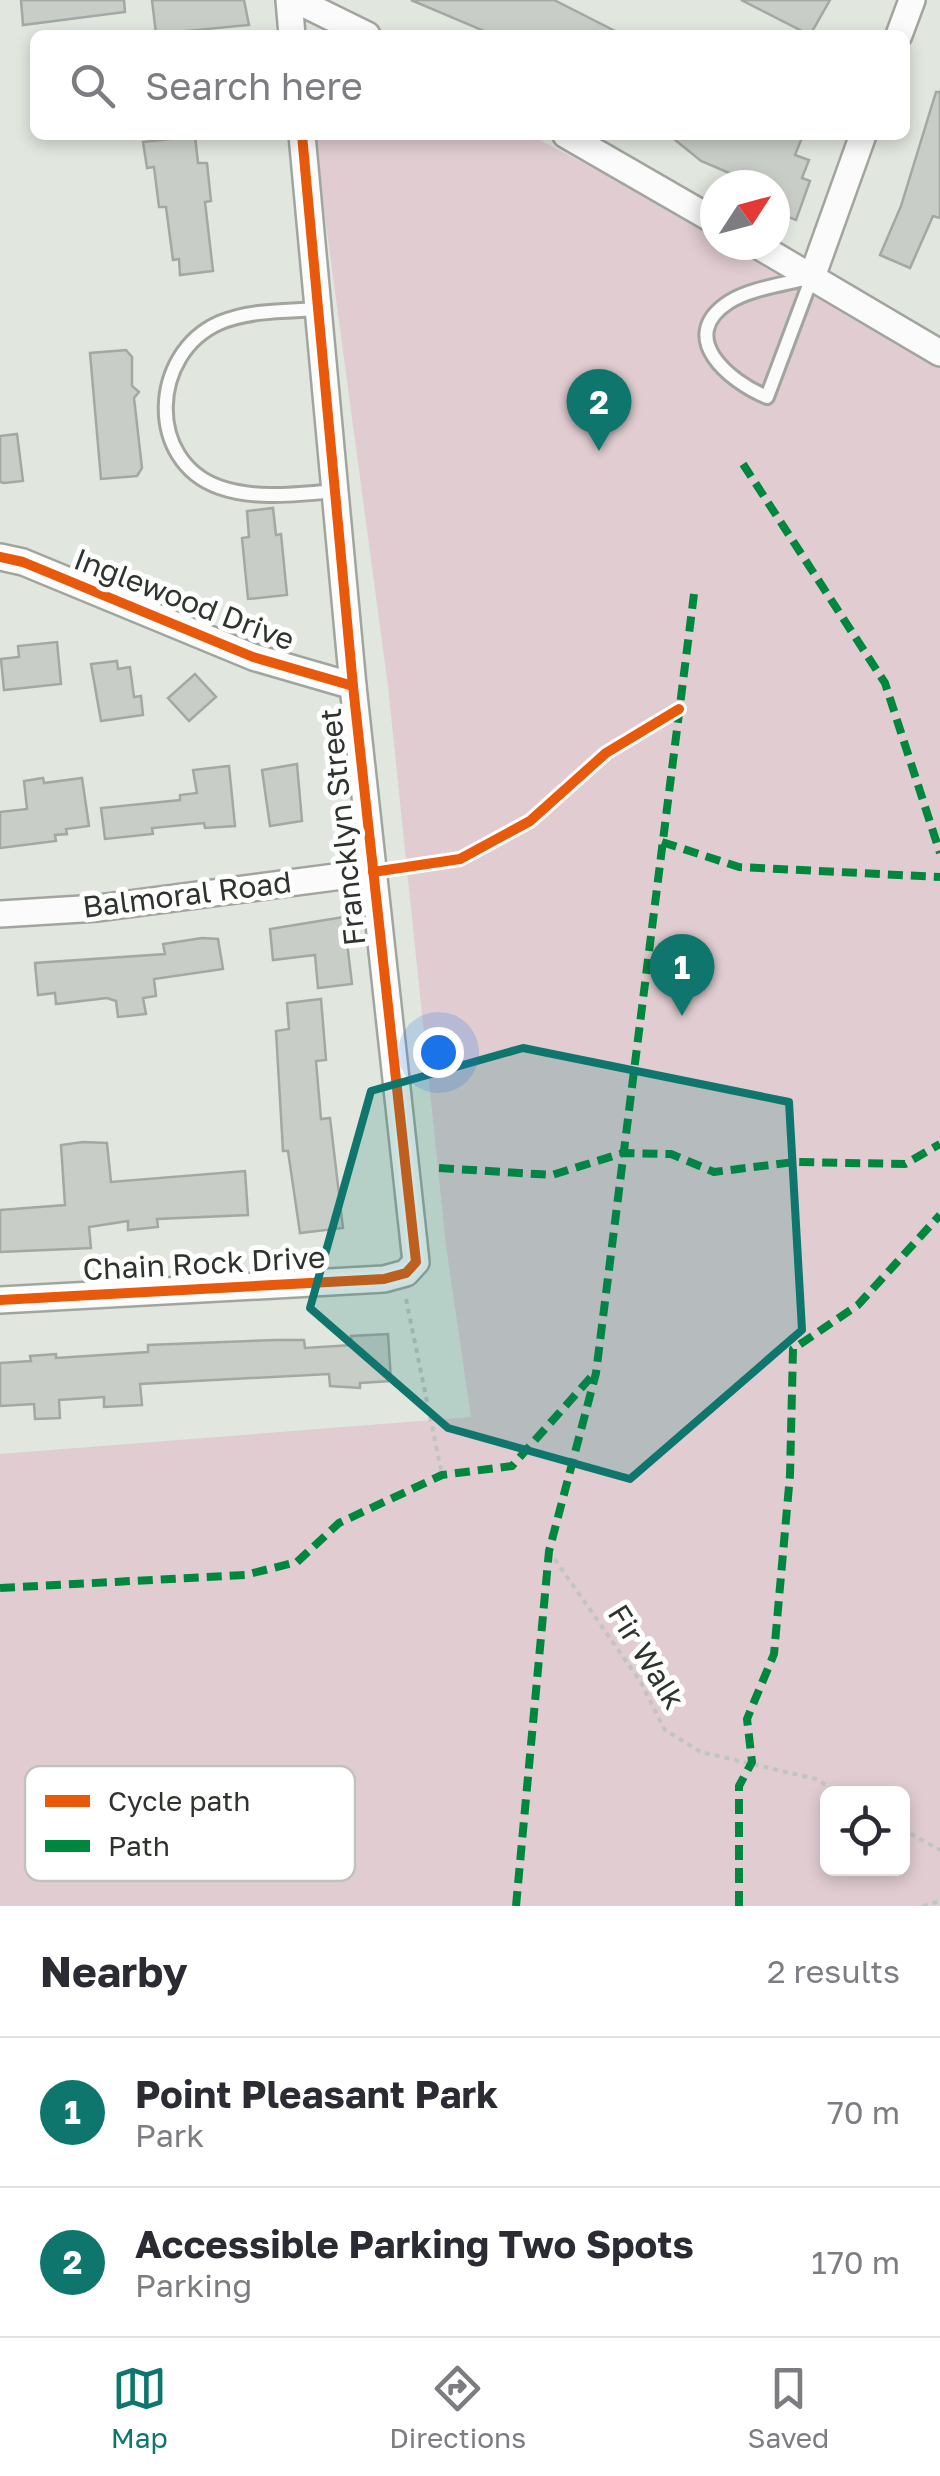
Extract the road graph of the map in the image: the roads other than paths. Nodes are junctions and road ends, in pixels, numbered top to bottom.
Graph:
1 (292, 0) edge
2 (912, 0) edge
3 (292, 30) edge
4 (356, 30) edge
5 (901, 30) edge
6 (302, 140) edge
7 (575, 140) edge
8 (861, 140) edge
9 (700, 212) edge
10 (782, 260) edge
11 (812, 277) junction
12 (318, 308) junction
13 (940, 353) edge
14 (335, 491) junction
15 (0, 557) edge
16 (352, 686) junction
17 (373, 872) junction
18 (0, 914) edge
19 (405, 1273) joint
20 (0, 1300) edge

1 - 3 street
1 - 4 street
2 - 5 street
6 - 12 street, Francklyn Street
7 - 9 street
8 - 11 street
10 - 11 street
11 - 11 lane
11 - 13 street
12 - 14 street, Francklyn Street
12 - 14 lane
14 - 16 street, Francklyn Street
15 - 16 street, Inglewood Drive
16 - 17 street, Francklyn Street
17 - 18 street, Balmoral Road
17 - 19 street, Francklyn Street
19 - 20 street, Chain Rock Drive

